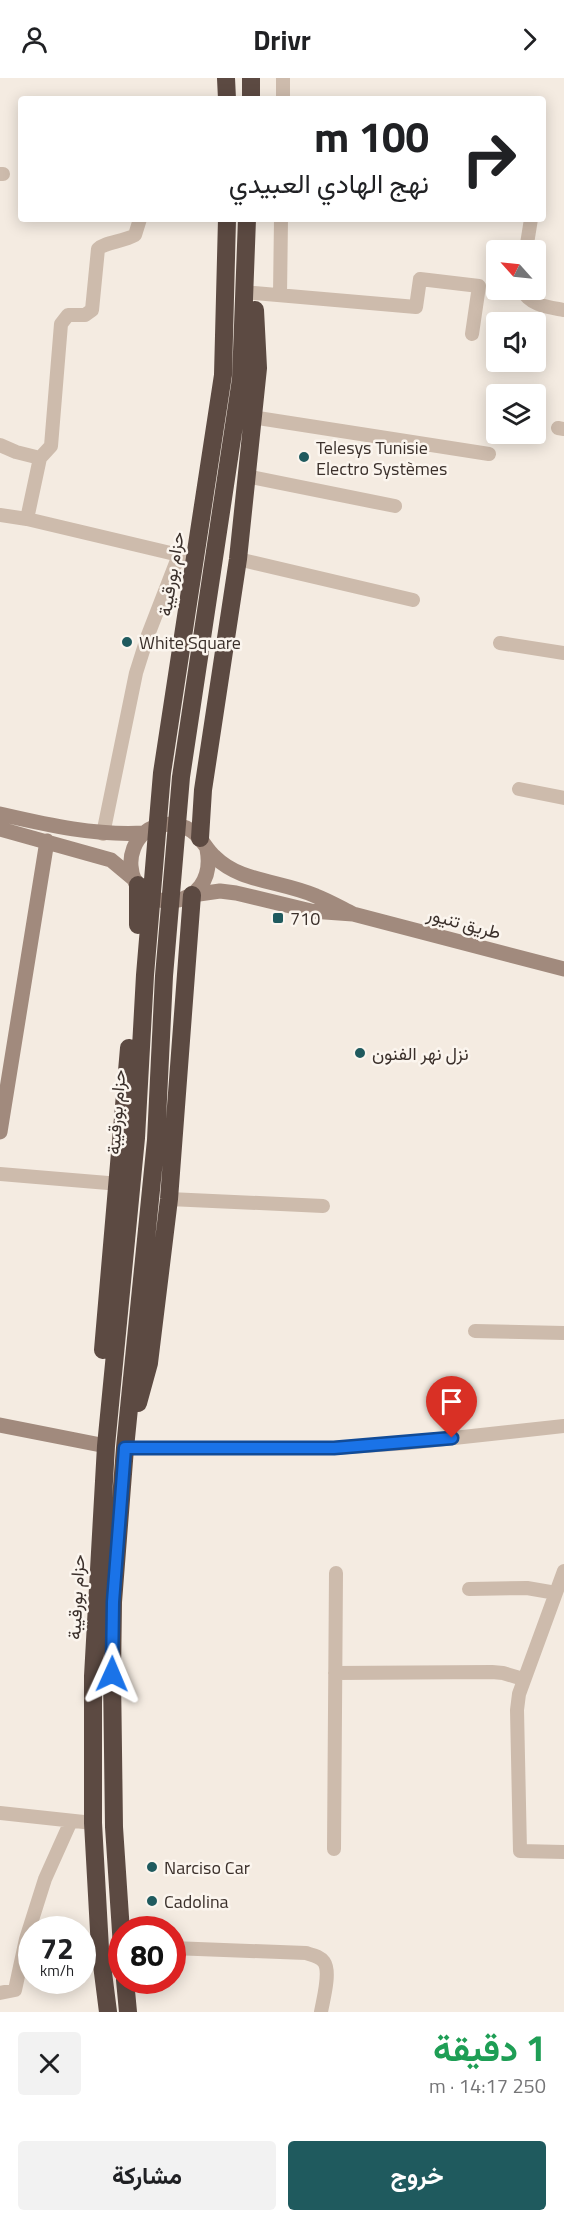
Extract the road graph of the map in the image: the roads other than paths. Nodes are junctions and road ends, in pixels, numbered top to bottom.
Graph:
1 (226, 78) edge
2 (251, 78) edge
3 (283, 78) edge
4 (227, 96) edge
5 (250, 96) edge
6 (283, 96) edge
7 (139, 222) edge
8 (226, 222) edge
9 (248, 222) edge
10 (248, 222) edge
11 (281, 222) edge
12 (531, 222) edge
13 (528, 240) edge
14 (254, 293) junction
15 (280, 295) junction
16 (530, 300) edge
17 (564, 310) edge
18 (472, 334) dead end
19 (252, 417) junction
20 (0, 444) edge
21 (489, 454) dead end
22 (40, 458) junction
23 (246, 476) junction
24 (395, 506) dead end
25 (0, 515) edge
26 (27, 519) junction
27 (238, 559) junction
28 (186, 562) junction
29 (413, 600) dead end
30 (500, 643) dead end
31 (564, 653) edge
32 (519, 789) dead end
33 (564, 798) edge
34 (0, 814) edge
35 (0, 829) edge
36 (145, 833) junction
37 (103, 834) junction
38 (47, 841) junction
39 (204, 844) junction
40 (136, 882) junction
41 (192, 895) junction
42 (353, 914) junction
43 (564, 969) edge
44 (2, 1102) edge
45 (0, 1132) edge
46 (0, 1174) edge
47 (108, 1183) dead end
48 (169, 1199) junction
49 (323, 1206) dead end
50 (475, 1331) dead end
51 (564, 1333) edge
52 (0, 1425) edge
53 (564, 1426) edge
54 (106, 1446) junction
55 (125, 1448) junction
56 (564, 1571) edge
57 (336, 1573) dead end
58 (469, 1589) dead end
59 (556, 1593) junction
60 (335, 1672) junction
61 (523, 1679) junction
62 (0, 1813) edge
63 (71, 1821) junction
64 (93, 1823) junction
65 (334, 1849) dead end
66 (564, 1851) edge
67 (119, 1916) edge
68 (186, 1949) edge
69 (0, 1993) edge
70 (126, 1994) edge
71 (108, 2012) edge
72 (128, 2012) edge
73 (321, 2012) edge

1 - 4 highway
2 - 5 highway
3 - 6 street
7 - 22 street
8 - 28 highway, حزام بورقيبة
9 - 14 highway
10 - 55 highway, حزام بورقيبة
11 - 15 street
12 - 13 street
14 - 15 street
14 - 19 highway
15 - 18 street
16 - 17 street
19 - 21 street
19 - 23 highway
20 - 22 street
22 - 26 street
23 - 24 street
23 - 27 highway
25 - 26 street
26 - 28 street
27 - 29 street
27 - 39 highway
28 - 36 highway
28 - 37 street
28 - 54 highway, حزام بورقيبة
30 - 31 street
32 - 33 street
34 - 37 main road
35 - 38 main road
36 - 37 main road
36 - 39 main road
36 - 40 main road
38 - 40 main road
38 - 44 main road
39 - 41 main road
39 - 42 main road, طريق تنيور
40 - 41 main road
40 - 54 highway
41 - 42 main road, طريق تنيور
41 - 48 highway
42 - 43 main road, طريق تنيور
44 - 45 main road
46 - 47 street
48 - 49 street
48 - 55 highway
50 - 51 street
52 - 54 main road
53 - 55 street
54 - 64 highway, حزام بورقيبة
55 - 67 highway, حزام بورقيبة
56 - 59 street
57 - 60 street
58 - 59 street
59 - 61 street
60 - 61 street
60 - 65 street
61 - 66 street
62 - 63 street
63 - 64 street
63 - 69 street
64 - 71 highway, حزام بورقيبة
68 - 73 street
70 - 72 highway

